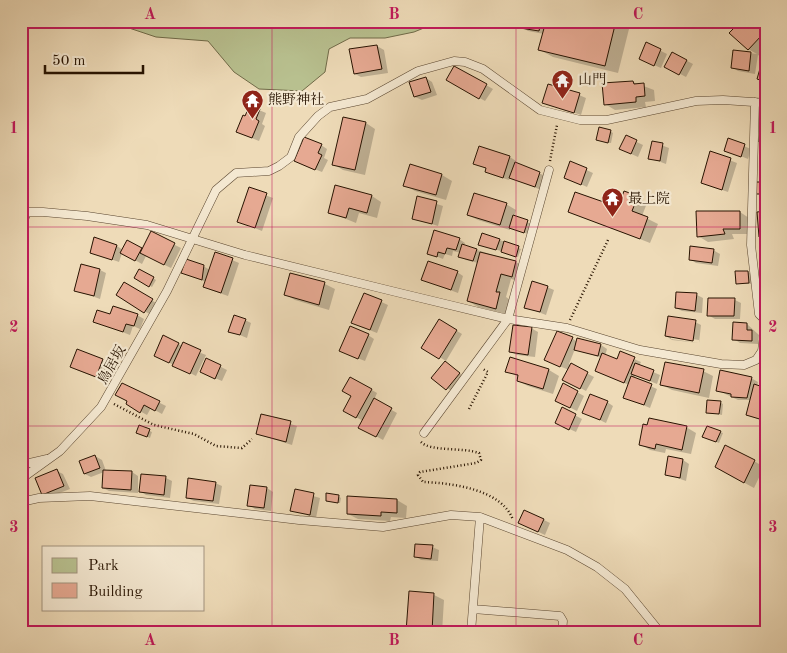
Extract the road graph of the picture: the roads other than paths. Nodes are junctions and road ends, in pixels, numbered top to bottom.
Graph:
1 (755, 102) junction
2 (766, 103) edge
3 (549, 170) road end
4 (24, 212) edge
5 (21, 227) edge
6 (193, 239) junction
7 (508, 319) junction
8 (766, 320) edge
9 (424, 433) road end
10 (51, 458) junction
11 (21, 465) edge
12 (21, 479) edge
13 (21, 502) edge
14 (480, 517) junction
15 (473, 609) junction
16 (472, 632) edge
17 (562, 632) edge
18 (660, 632) edge

1 - 2 lane, 鳥居坂
1 - 6 lane, 鳥居坂
1 - 8 lane
3 - 7 lane
4 - 5 lane
4 - 6 lane
6 - 7 lane
6 - 10 lane, 鳥居坂
7 - 8 lane
7 - 9 lane
10 - 11 lane
10 - 12 lane, 鳥居坂
13 - 14 lane
14 - 15 lane
14 - 18 lane
15 - 16 lane
15 - 17 lane

